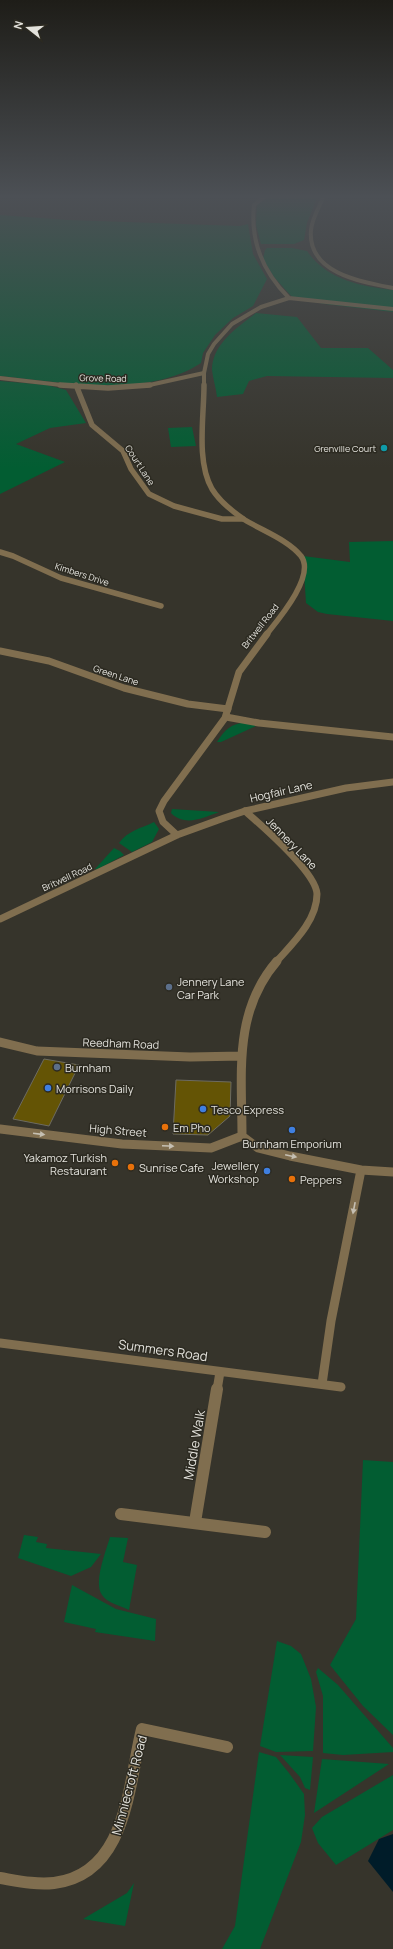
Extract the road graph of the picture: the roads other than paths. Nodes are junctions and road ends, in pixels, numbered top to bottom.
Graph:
1 (276, 286) edge
2 (382, 286) edge
3 (393, 288) edge
4 (289, 298) junction
5 (393, 309) edge
6 (204, 374) junction
7 (0, 378) edge
8 (76, 385) junction
9 (243, 519) junction
10 (0, 552) edge
11 (161, 606) dead end
12 (0, 651) edge
13 (228, 710) junction
14 (226, 717) junction
15 (393, 737) edge
16 (392, 784) edge
17 (245, 811) junction
18 (177, 836) junction
19 (0, 919) edge
20 (0, 1042) edge
21 (242, 1056) junction
22 (0, 1129) edge
23 (242, 1136) junction
24 (361, 1170) junction
25 (393, 1172) edge
26 (0, 1343) edge
27 (220, 1372) junction
28 (322, 1384) junction
29 (340, 1388) dead end
30 (121, 1514) dead end
31 (195, 1522) junction
32 (265, 1532) dead end
33 (227, 1747) dead end
34 (0, 1878) edge

1 - 4 street
2 - 3 street
4 - 5 street
4 - 6 street, Britwell Road
6 - 8 street, Grove Road
6 - 9 street, Britwell Road
7 - 8 street, Grove Road
8 - 9 street, Court Lane
9 - 13 street, Britwell Road
10 - 11 street, Kimbers Drive
12 - 13 street, Green Lane
13 - 14 street, Britwell Road
14 - 15 street
14 - 18 street, Britwell Road
16 - 17 street, Hogfair Lane
17 - 18 street, Hogfair Lane
17 - 21 street, Jennery Lane
18 - 19 street, Britwell Road
20 - 21 street, Reedham Road
21 - 23 street, Jennery Lane
22 -> 23 street, High Street
23 -> 24 street
24 - 25 street
24 -> 28 street
26 - 27 street, Summers Road
27 - 28 street, Summers Road
27 - 31 street, Middle Walk
28 - 29 street, Summers Road
30 - 31 street
31 - 32 street
33 - 34 street, Minniecroft Road

